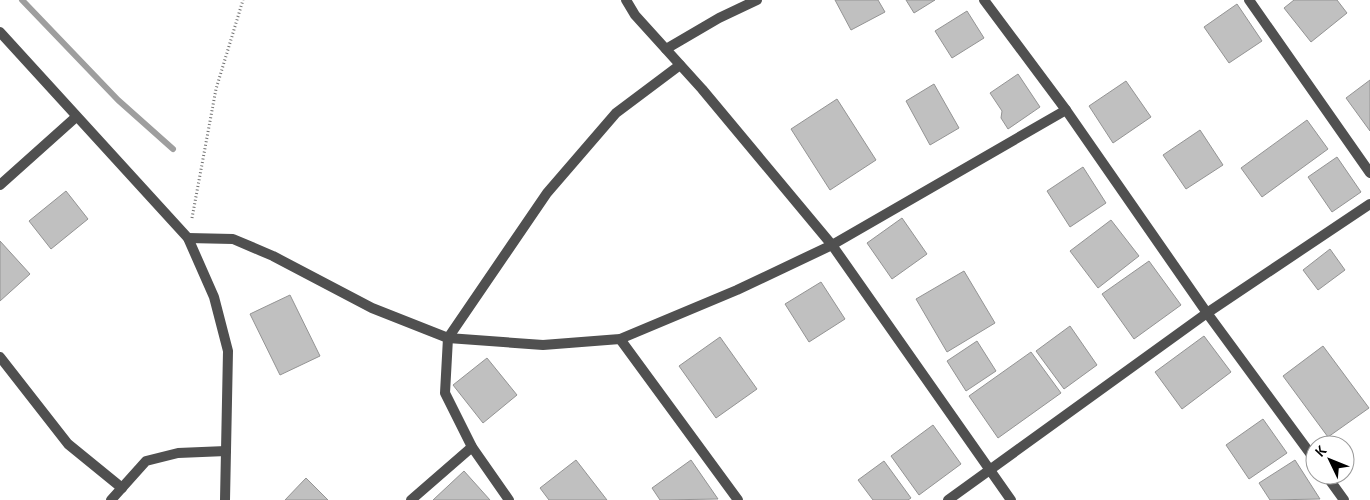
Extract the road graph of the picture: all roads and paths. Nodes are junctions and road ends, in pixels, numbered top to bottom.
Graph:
1 (243, 0) edge
2 (626, 0) edge
3 (757, 0) edge
4 (984, 0) edge
5 (1249, 0) edge
6 (0, 32) edge
7 (666, 49) junction
8 (680, 65) junction
9 (1066, 110) junction
10 (76, 117) junction
11 (1370, 173) edge
12 (0, 185) edge
13 (1370, 204) edge
14 (188, 238) junction
15 (832, 245) junction
16 (1207, 313) junction
17 (448, 338) junction
18 (620, 339) junction
19 (0, 357) edge
20 (1305, 446) edge
21 (472, 447) junction
22 (226, 451) junction
23 (990, 472) junction
24 (1333, 485) edge
25 (122, 488) junction
26 (111, 500) edge
27 (225, 500) edge
28 (411, 500) edge
29 (509, 500) edge
30 (738, 500) edge
31 (948, 500) edge
32 (1011, 500) edge
33 (1344, 500) edge

1 - 14 path
2 - 7 street
3 - 7 street
4 - 9 street
5 - 11 street
6 - 10 street
7 - 8 street
8 - 15 street
8 - 17 street
9 - 15 street
9 - 16 street
10 - 12 street
10 - 14 street
13 - 16 street
14 - 17 street
14 - 22 street
15 - 18 street
15 - 23 street
16 - 20 street
16 - 23 street
17 - 18 street
17 - 21 street
18 - 30 street
19 - 25 street
21 - 28 street
21 - 29 street
22 - 25 street
22 - 27 street
23 - 31 street
23 - 32 street
24 - 33 street
25 - 26 street

